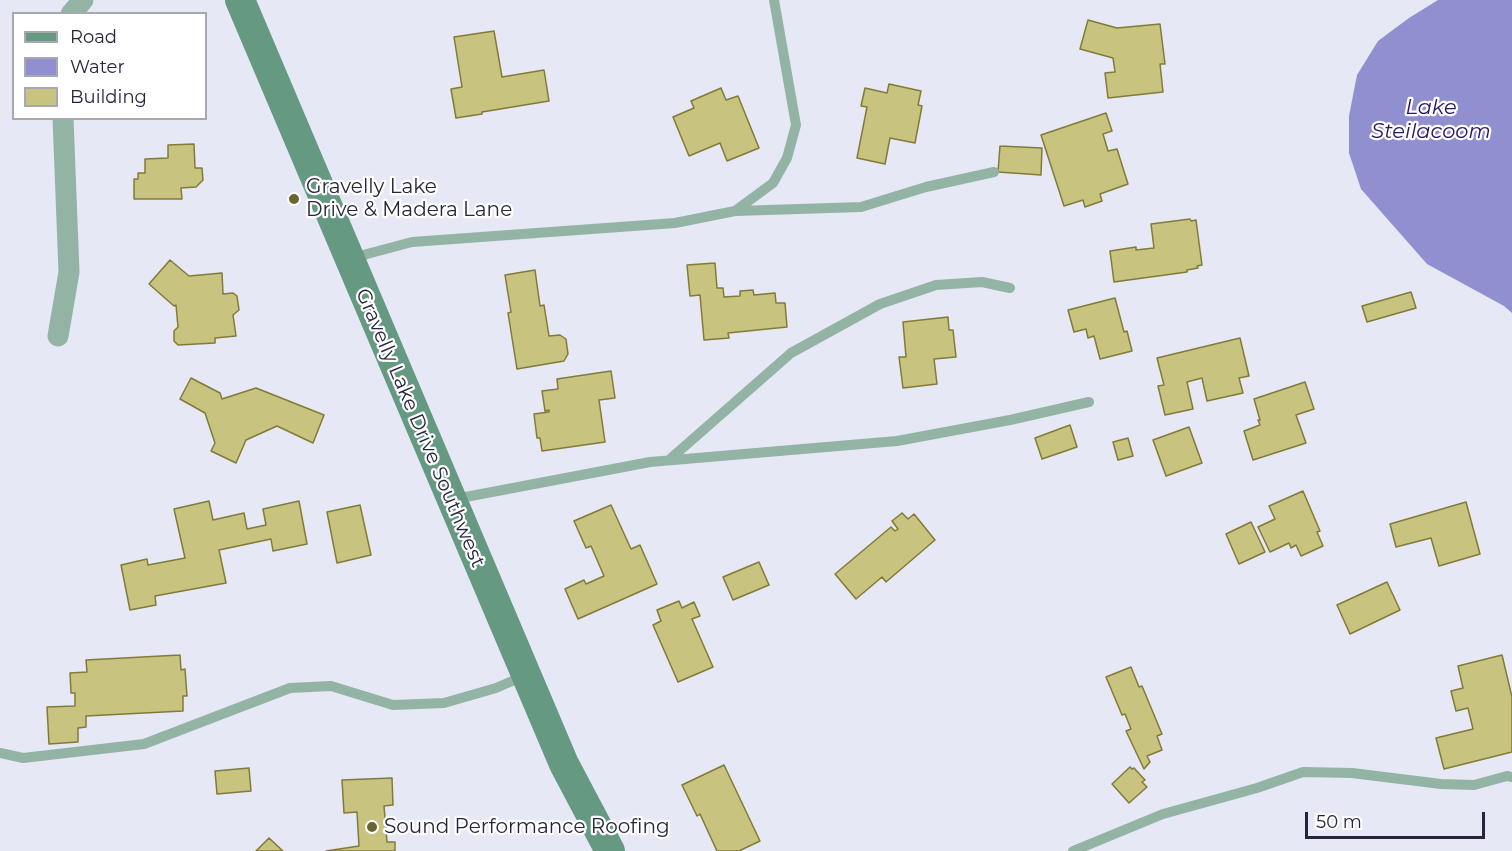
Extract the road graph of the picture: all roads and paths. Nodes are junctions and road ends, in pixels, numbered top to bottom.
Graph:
1 (83, 0) edge
2 (240, 0) edge
3 (774, 0) edge
4 (73, 12) edge
5 (63, 120) edge
6 (994, 172) dead end
7 (735, 211) junction
8 (348, 258) junction
9 (1010, 288) dead end
10 (58, 336) dead end
11 (1089, 402) dead end
12 (669, 460) junction
13 (451, 500) junction
14 (526, 675) junction
15 (0, 753) edge
16 (1512, 777) edge
17 (610, 851) edge
18 (1073, 851) edge

1 - 4 street
2 - 8 main road, Gravelly Lake Drive Southwest
3 - 7 lane
5 - 10 street
6 - 7 lane
7 - 8 lane
8 - 13 main road, Gravelly Lake Drive Southwest
9 - 12 lane
11 - 12 lane
12 - 13 lane
13 - 14 main road, Gravelly Lake Drive Southwest
14 - 15 lane
14 - 17 main road, Gravelly Lake Drive Southwest
16 - 18 lane

